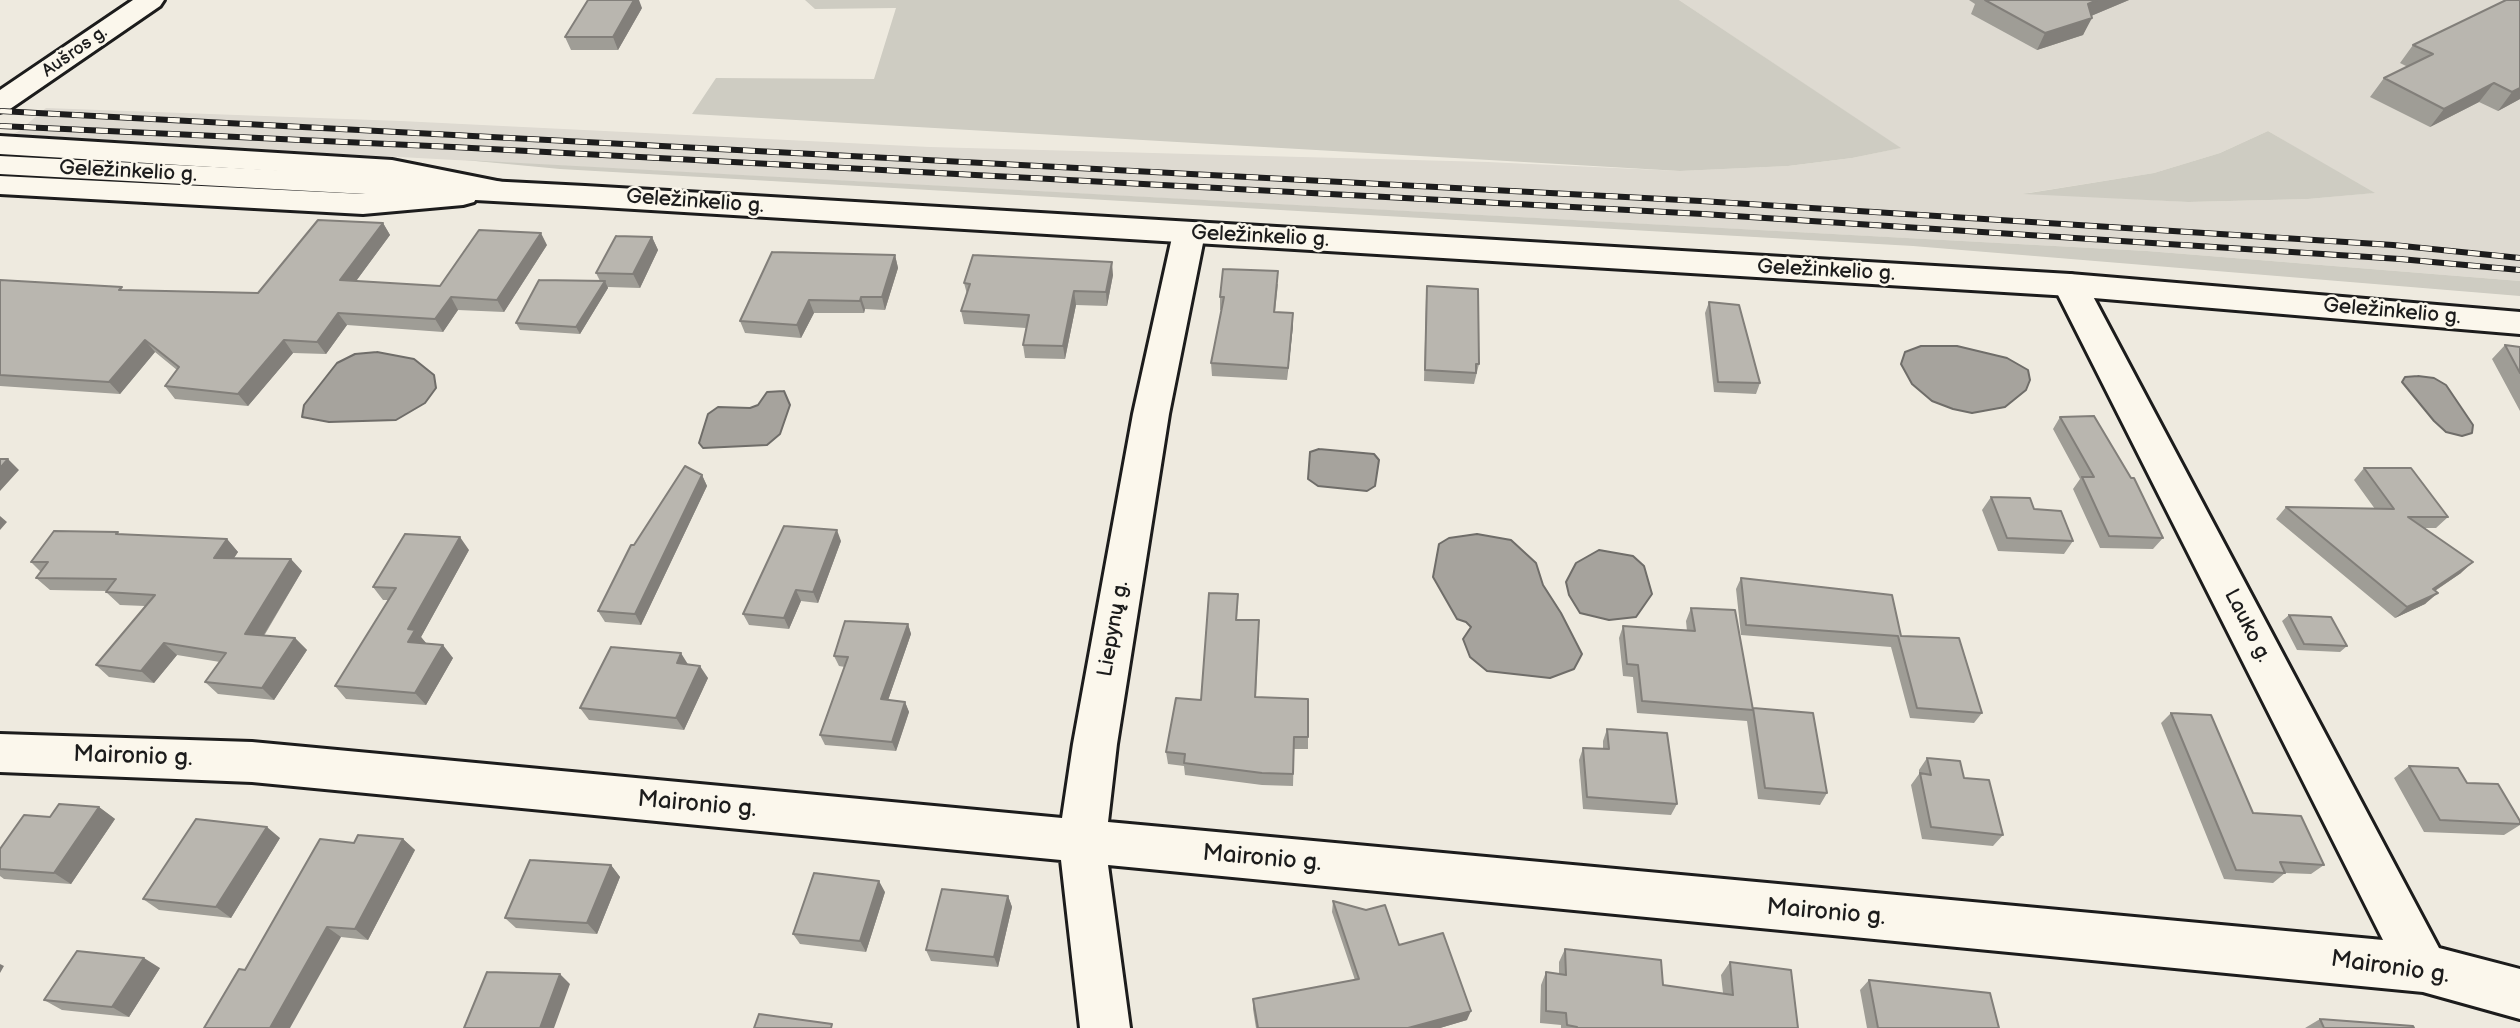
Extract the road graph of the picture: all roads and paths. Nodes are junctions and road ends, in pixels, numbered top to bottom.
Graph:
1 (151, 0) edge
2 (0, 103) edge
3 (0, 145) edge
4 (0, 165) edge
5 (0, 185) edge
6 (503, 192) junction
7 (1189, 233) junction
8 (2070, 285) junction
9 (2520, 323) edge
10 (0, 753) edge
11 (1082, 842) junction
12 (2423, 968) junction
13 (2520, 994) edge
14 (1105, 1028) edge

1 - 2 street, Aušros g.
3 - 6 street
4 - 6 street, Geležinkelio g.
5 - 6 street
6 - 7 street, Geležinkelio g.
7 - 8 street, Geležinkelio g.
7 - 11 street, Liepynų g.
8 - 9 street, Geležinkelio g.
8 - 12 street, Lauko g.
10 - 11 street, Maironio g.
11 - 12 street, Maironio g.
11 - 14 street, Liepynų g.
12 - 13 street, Maironio g.

